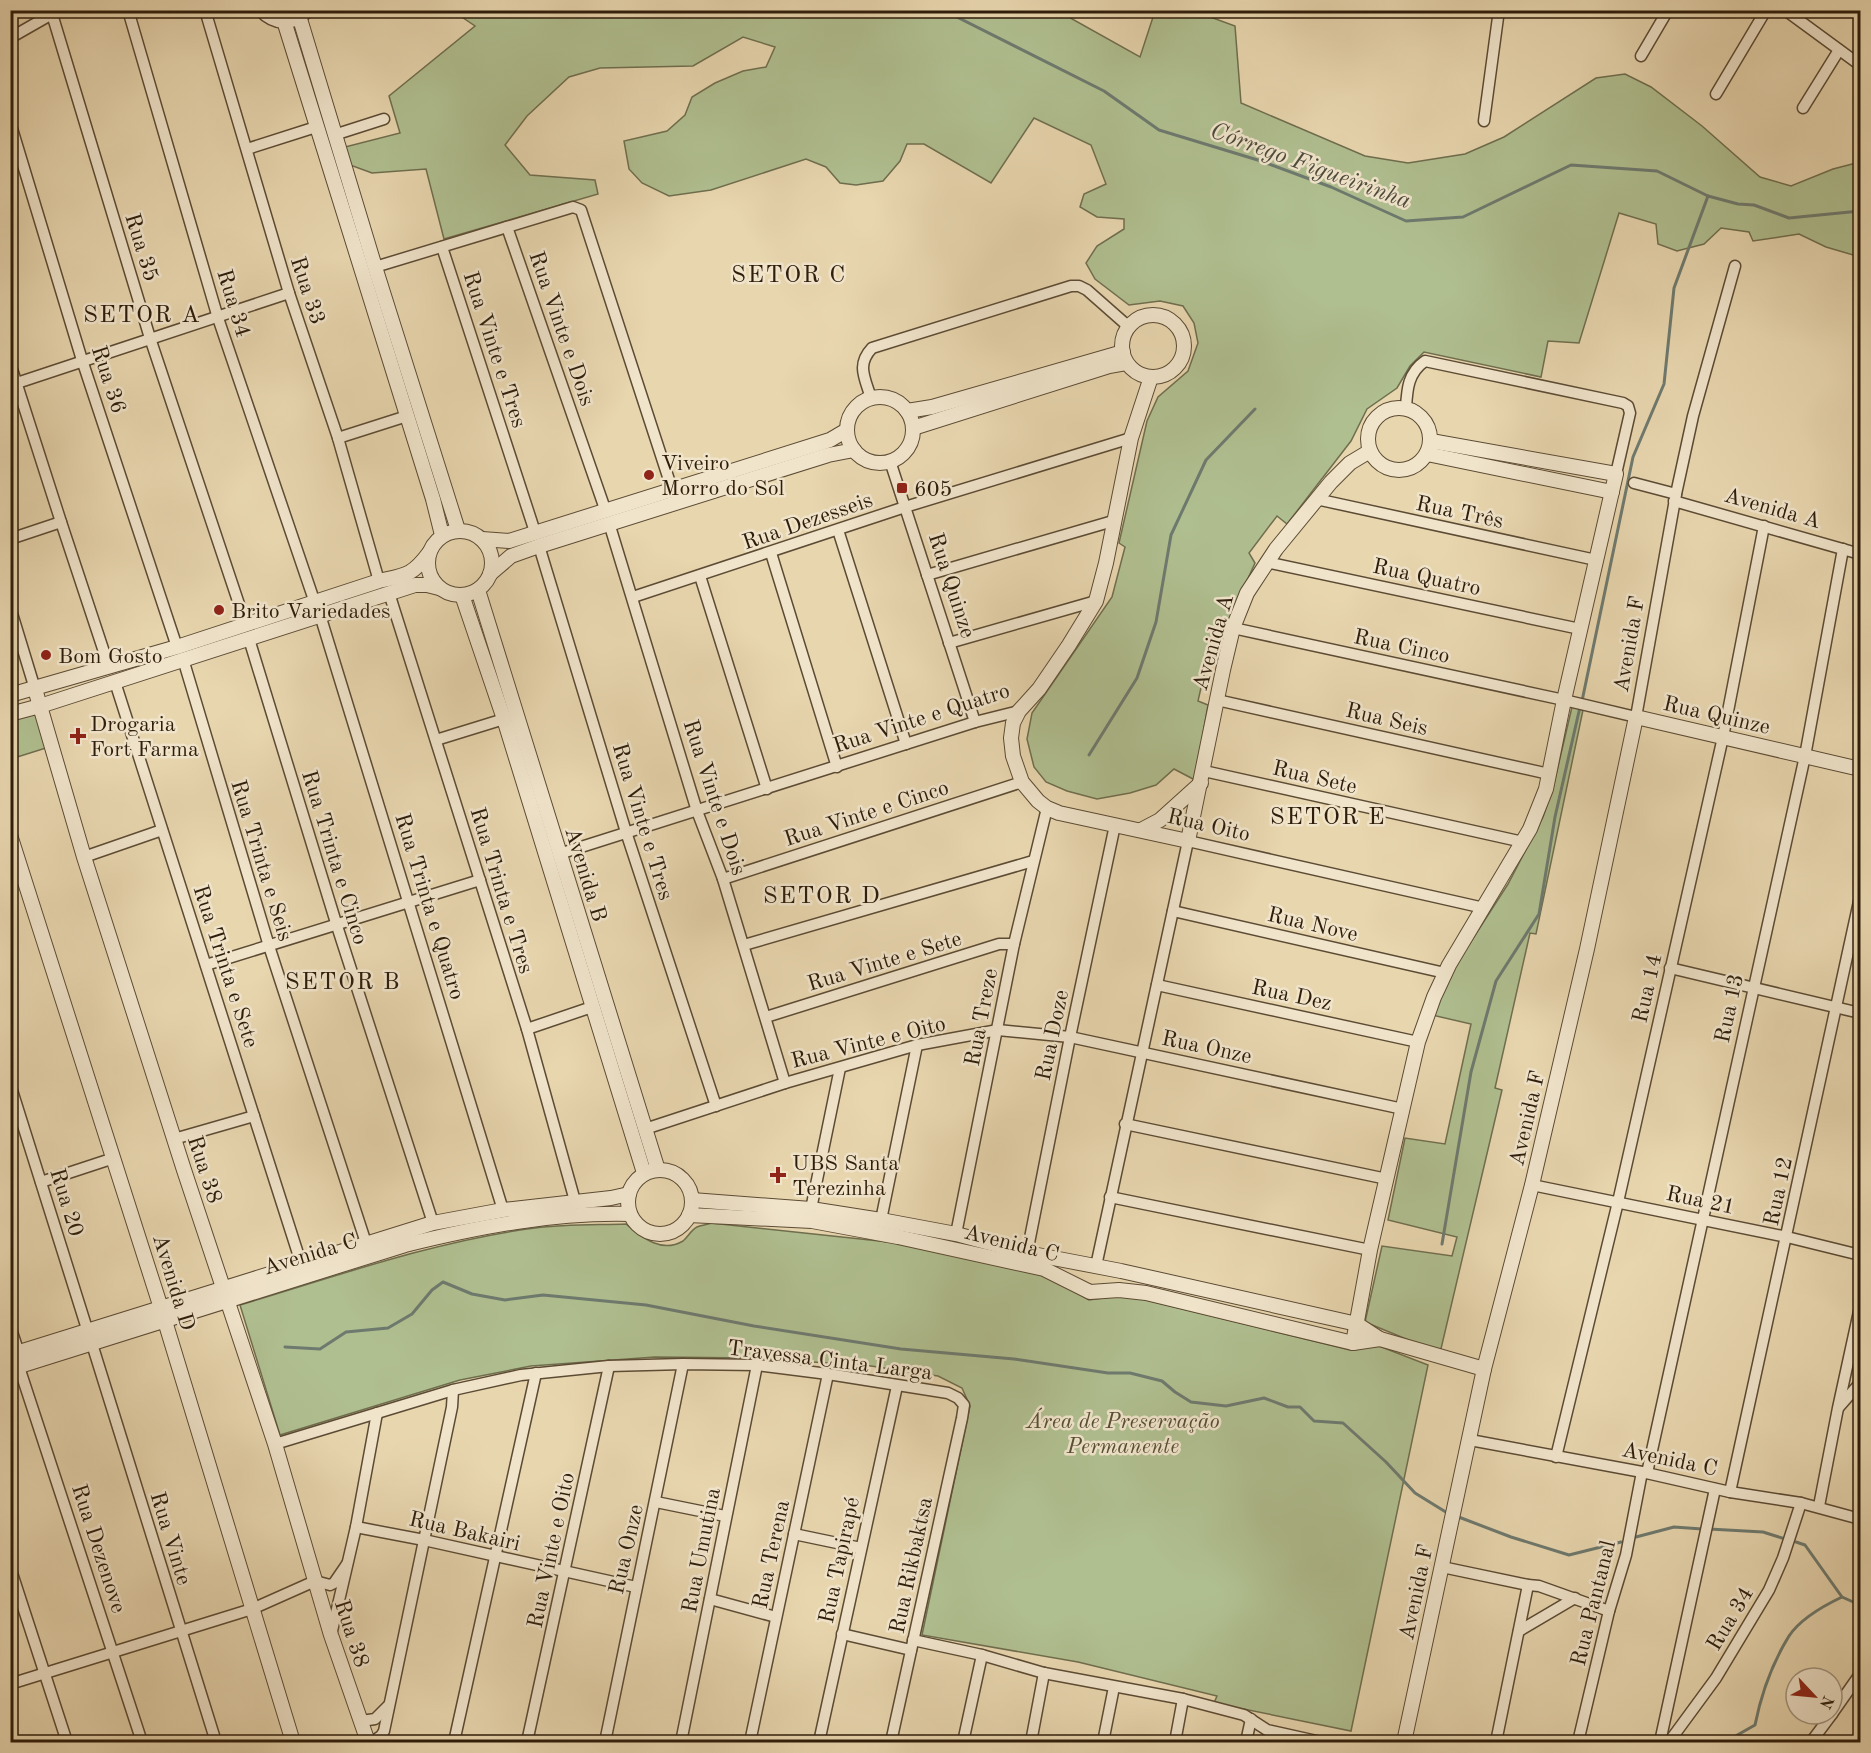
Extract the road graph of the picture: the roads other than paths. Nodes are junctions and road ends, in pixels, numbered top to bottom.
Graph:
1 (64, 10) edge
2 (128, 10) edge
3 (206, 10) edge
4 (259, 10) edge
5 (1499, 10) edge
6 (1668, 10) edge
7 (1766, 10) edge
8 (1785, 10) edge
9 (52, 14) junction
10 (304, 15) edge
11 (285, 24) junction
12 (10, 38) edge
13 (1839, 50) junction
14 (1641, 56) dead end
15 (1860, 65) edge
16 (1716, 94) dead end
17 (1803, 108) dead end
18 (384, 118) dead end
19 (1484, 121) dead end
20 (10, 122) edge
21 (316, 127) junction
22 (334, 135) junction
23 (247, 149) junction
24 (507, 227) junction
25 (442, 247) junction
26 (1735, 266) dead end
27 (375, 267) junction
28 (289, 293) junction
29 (218, 318) junction
30 (1129, 327) junction
31 (150, 338) junction
32 (1125, 357) junction
33 (82, 360) junction
34 (10, 363) edge
35 (1151, 377) junction
36 (17, 383) junction
37 (871, 398) junction
38 (1406, 408) junction
39 (907, 411) junction
40 (407, 416) junction
41 (913, 428) junction
42 (847, 430) junction
43 (338, 438) junction
44 (1131, 438) junction
45 (1429, 447) junction
46 (854, 450) junction
47 (1370, 452) junction
48 (890, 461) junction
49 (1616, 474) junction
50 (1634, 483) dead end
51 (672, 489) junction
52 (1612, 492) junction
53 (1675, 498) junction
54 (1316, 499) junction
55 (905, 507) junction
56 (605, 509) junction
57 (1113, 521) junction
58 (61, 522) junction
59 (609, 523) junction
60 (1764, 526) junction
61 (458, 530) junction
62 (838, 530) junction
63 (442, 536) junction
64 (10, 539) edge
65 (482, 539) junction
66 (537, 539) junction
67 (1843, 549) junction
68 (429, 553) junction
69 (771, 553) junction
70 (1860, 555) edge
71 (1596, 561) junction
72 (1266, 562) junction
73 (490, 574) junction
74 (927, 575) junction
75 (700, 576) junction
76 (379, 581) junction
77 (439, 588) junction
78 (477, 590) junction
79 (389, 593) junction
80 (462, 595) junction
81 (633, 597) junction
82 (1096, 601) junction
83 (10, 607) edge
84 (318, 609) junction
85 (1233, 628) junction
86 (1580, 629) junction
87 (248, 632) junction
88 (949, 643) junction
89 (180, 653) junction
90 (109, 667) junction
91 (115, 682) junction
92 (34, 689) junction
93 (14, 695) edge
94 (1217, 700) junction
95 (1569, 701) junction
96 (40, 706) junction
97 (1019, 711) junction
98 (17, 713) edge
99 (1636, 717) junction
100 (504, 719) junction
101 (975, 722) junction
102 (1723, 737) junction
103 (436, 740) junction
104 (906, 744) junction
105 (1804, 756) junction
106 (837, 767) junction
107 (1860, 770) edge
108 (1549, 774) junction
109 (1202, 777) junction
110 (1022, 782) junction
111 (766, 789) junction
112 (1047, 808) junction
113 (697, 811) junction
114 (1115, 825) junction
115 (162, 830) junction
116 (1141, 830) junction
117 (626, 832) junction
118 (10, 835) edge
119 (1188, 841) junction
120 (1523, 842) junction
121 (559, 854) junction
122 (84, 857) junction
123 (1033, 861) junction
124 (16, 872) edge
125 (723, 879) junction
126 (480, 880) junction
127 (1860, 897) edge
128 (410, 903) junction
129 (1484, 908) junction
130 (1173, 911) junction
131 (337, 926) junction
132 (1014, 944) junction
133 (744, 945) junction
134 (269, 946) junction
135 (206, 965) junction
136 (1670, 969) junction
137 (1445, 973) junction
138 (1157, 985) junction
139 (1752, 989) junction
140 (592, 1006) junction
141 (1836, 1007) junction
142 (1860, 1013) edge
143 (766, 1017) junction
144 (527, 1029) junction
145 (998, 1030) junction
146 (1070, 1037) junction
147 (1418, 1042) junction
148 (917, 1045) junction
149 (1142, 1052) junction
150 (840, 1068) junction
151 (785, 1083) junction
152 (10, 1084) edge
153 (716, 1107) junction
154 (1403, 1109) junction
155 (254, 1116) junction
156 (1125, 1124) junction
157 (645, 1129) junction
158 (174, 1139) junction
159 (114, 1158) junction
160 (658, 1170) junction
161 (644, 1173) junction
162 (1387, 1179) junction
163 (41, 1182) junction
164 (1532, 1185) junction
165 (628, 1194) junction
166 (1110, 1197) junction
167 (575, 1200) junction
168 (693, 1200) junction
169 (1618, 1202) junction
170 (811, 1209) junction
171 (503, 1210) junction
172 (630, 1214) junction
173 (689, 1215) junction
174 (1702, 1219) junction
175 (881, 1220) junction
176 (433, 1222) junction
177 (956, 1234) junction
178 (1787, 1237) junction
179 (366, 1243) junction
180 (1370, 1250) junction
181 (1027, 1253) junction
182 (1860, 1255) edge
183 (301, 1263) junction
184 (1095, 1266) junction
185 (1077, 1286) junction
186 (1108, 1291) junction
187 (225, 1294) junction
188 (1860, 1307) edge
189 (163, 1315) junction
190 (1357, 1324) junction
191 (10, 1326) edge
192 (90, 1338) junction
193 (1380, 1339) junction
194 (1353, 1343) junction
195 (15, 1361) edge
196 (683, 1364) junction
197 (757, 1365) junction
198 (609, 1366) junction
199 (1484, 1369) junction
200 (536, 1373) junction
201 (828, 1374) junction
202 (1860, 1383) edge
203 (897, 1386) junction
204 (453, 1390) junction
205 (958, 1398) joint
206 (1838, 1408) junction
207 (377, 1413) junction
208 (1470, 1440) junction
209 (275, 1444) junction
210 (1556, 1457) junction
211 (1644, 1473) junction
212 (1715, 1489) junction
213 (1730, 1492) junction
214 (656, 1502) junction
215 (1801, 1503) junction
216 (1819, 1506) junction
217 (725, 1516) junction
218 (1859, 1516) edge
219 (356, 1527) junction
220 (794, 1534) junction
221 (424, 1540) junction
222 (861, 1548) junction
223 (495, 1557) junction
224 (347, 1564) junction
225 (10, 1567) edge
226 (1442, 1567) junction
227 (565, 1573) junction
228 (315, 1581) junction
229 (1528, 1585) junction
230 (636, 1587) junction
231 (1575, 1598) junction
232 (710, 1599) junction
233 (252, 1609) junction
234 (1609, 1611) junction
235 (776, 1617) junction
236 (180, 1631) junction
237 (1519, 1631) junction
238 (331, 1635) junction
239 (842, 1635) junction
240 (912, 1645) junction
241 (113, 1651) junction
242 (982, 1655) junction
243 (45, 1673) junction
244 (1044, 1673) junction
245 (1860, 1674) edge
246 (10, 1684) edge
247 (1114, 1687) junction
248 (1844, 1697) edge
249 (1184, 1699) junction
250 (389, 1706) junction
251 (1251, 1719) junction
252 (361, 1721) junction
253 (1823, 1726) edge
254 (1321, 1742) edge
255 (67, 1743) edge
256 (142, 1743) edge
257 (216, 1743) edge
258 (293, 1743) edge
259 (370, 1743) edge
260 (454, 1743) edge
261 (527, 1743) edge
262 (605, 1743) edge
263 (681, 1743) edge
264 (750, 1743) edge
265 (819, 1743) edge
266 (891, 1743) edge
267 (963, 1743) edge
268 (1032, 1743) edge
269 (1103, 1743) edge
270 (1175, 1743) edge
271 (1246, 1743) edge
272 (1404, 1743) edge
273 (1496, 1743) edge
274 (1578, 1743) edge
275 (1660, 1743) edge
276 (1669, 1743) edge
277 (1811, 1743) edge

1 - 9 street
2 - 29 street, Rua 34
3 - 23 street, Rua 33
4 - 11 street
5 - 19 street
6 - 14 street
7 - 16 street
8 - 13 street
9 - 12 street
9 - 31 street, Rua 35
10 - 11 street
10 - 22 street
11 - 21 street
13 - 15 street
13 - 17 street
18 - 22 street
20 - 33 street, Rua 36
21 - 23 street
21 - 40 street
22 - 27 street
23 - 28 street, Rua 33
24 - 25 street
24 - 51 street
24 - 56 street, Rua Vinte e Dois
25 - 27 street
25 - 66 street, Rua Vinte e Tres
26 - 53 street, Avenida F
27 - 61 street
28 - 29 street
28 - 43 street, Rua 33
29 - 31 street
29 - 84 street, Rua 34
30 - 32 street
30 - 35 street
30 - 37 street
31 - 33 street
31 - 87 street, Rua 35
32 - 35 street
32 - 39 street
32 - 41 street
33 - 36 street
33 - 89 street, Rua 36
34 - 36 street
35 - 44 street, Rua Vinte e Quatro
36 - 58 street
37 - 39 street
37 - 42 street
38 - 45 street
38 - 47 street
38 - 49 street
39 - 41 street
40 - 43 street
40 - 63 street
41 - 48 street
42 - 46 street
42 - 51 street
43 - 76 street, Rua 33
44 - 55 street, Rua Dezesseis
44 - 57 street, Rua Vinte e Quatro
45 - 47 street
45 - 49 street
45 - 52 street
46 - 48 street
46 - 59 street
47 - 54 street, Avenida A
48 - 55 street, Rua Quinze
49 - 52 street
50 - 53 street, Avenida A
51 - 56 street
52 - 71 street
53 - 60 street, Avenida A
53 - 99 street, Avenida F
54 - 71 street, Rua Três
54 - 72 street, Avenida A
55 - 62 street, Rua Dezesseis
55 - 74 street, Rua Quinze
56 - 66 street
57 - 74 street
57 - 82 street, Rua Vinte e Quatro
58 - 64 street
58 - 90 street
59 - 66 street
59 - 81 street, Rua Vinte e Dois
60 - 67 street, Avenida A
60 - 102 street, Rua 14
61 - 63 street
61 - 65 street
62 - 69 street, Rua Dezesseis
62 - 104 street
63 - 68 street
65 - 66 street
65 - 73 street
66 - 73 street
66 - 117 street, Rua Vinte e Tres
67 - 70 street, Avenida A
67 - 105 street, Rua 13
68 - 76 street
68 - 77 street
69 - 75 street, Rua Dezesseis
69 - 106 street
71 - 86 street
72 - 85 street, Avenida A
72 - 86 street, Rua Quatro
73 - 78 street
74 - 88 street, Rua Quinze
75 - 81 street, Rua Dezesseis
75 - 111 street
76 - 84 street
77 - 79 street
77 - 80 street
78 - 80 street
78 - 121 street, Avenida B
79 - 84 street
79 - 103 street, Rua Trinta e Tres
80 - 100 street, Avenida B
81 - 113 street, Rua Vinte e Dois
82 - 88 street
82 - 97 street, Rua Vinte e Quatro
83 - 92 street, Rua 38
84 - 87 street
84 - 128 street, Rua Trinta e Quatro
85 - 94 street, Avenida A
85 - 95 street, Rua Cinco
86 - 95 street
87 - 89 street
87 - 131 street, Rua Trinta e Cinco
88 - 101 street, Rua Quinze
89 - 90 street
89 - 91 street
89 - 134 street, Rua Trinta e Seis
90 - 92 street
91 - 96 street
91 - 115 street, Rua Trinta e Sete
92 - 93 street
92 - 96 street, Rua 38
93 - 98 street
94 - 108 street, Rua Seis
94 - 109 street, Avenida A
95 - 99 street, Rua Quinze
95 - 108 street
96 - 98 street
96 - 122 street, Rua 38
97 - 101 street, Rua Vinte e Quatro
97 - 110 street, Rua Oito
99 - 102 street, Rua Quinze
99 - 164 street, Avenida F
100 - 103 street
100 - 140 street, Avenida B
101 - 104 street, Rua Vinte e Quatro
102 - 105 street, Rua Quinze
102 - 136 street, Rua 14
103 - 126 street, Rua Trinta e Tres
104 - 106 street, Rua Vinte e Quatro
105 - 107 street, Rua Quinze
105 - 139 street, Rua 13
106 - 111 street, Rua Vinte e Quatro
108 - 120 street
109 - 116 street
109 - 119 street, Avenida A
109 - 120 street, Rua Sete
110 - 112 street, Rua Oito
110 - 125 street, Rua Vinte e Cinco
111 - 113 street, Rua Vinte e Quatro
112 - 114 street, Rua Oito
112 - 123 street, Rua Treze
113 - 117 street, Rua Vinte e Quatro
113 - 125 street, Rua Vinte e Dois
114 - 116 street, Rua Oito
114 - 146 street, Rua Doze
115 - 122 street
115 - 135 street, Rua Trinta e Sete
116 - 119 street, Rua Oito
117 - 121 street, Rua Vinte e Quatro
117 - 153 street, Rua Vinte e Tres
118 - 124 street, Avenida D
119 - 129 street, Rua Oito
119 - 130 street, Rua Onze
120 - 129 street
121 - 157 street, Avenida B
122 - 158 street, Rua 38
123 - 132 street, Rua Treze
123 - 133 street
124 - 159 street, Avenida D
125 - 133 street, Rua Vinte e Dois
126 - 128 street
126 - 144 street, Rua Trinta e Tres
127 - 141 street, Rua 12
128 - 131 street
128 - 171 street, Rua Trinta e Quatro
129 - 137 street
130 - 137 street, Rua Nove
130 - 138 street, Rua Onze
131 - 134 street
131 - 176 street, Rua Trinta e Cinco
132 - 143 street, Rua Vinte e Sete
132 - 145 street, Rua Treze
133 - 143 street, Rua Vinte e Dois
134 - 135 street
134 - 179 street, Rua Trinta e Seis
135 - 155 street, Rua Trinta e Sete
136 - 139 street
136 - 169 street, Rua 14
137 - 147 street
138 - 147 street, Rua Dez
138 - 149 street, Rua Onze
139 - 141 street
139 - 174 street, Rua 13
140 - 144 street
140 - 161 street, Avenida B
141 - 142 street
141 - 178 street, Rua 12
143 - 151 street, Rua Vinte e Dois
144 - 167 street, Rua Trinta e Tres
145 - 146 street, Rua Vinte e Oito
145 - 148 street, Rua Vinte e Oito
145 - 177 street, Rua Treze
146 - 149 street, Rua Vinte e Oito
146 - 181 street, Rua Doze
147 - 154 street
148 - 150 street, Rua Vinte e Oito
148 - 175 street
149 - 154 street, Rua Onze
149 - 156 street
150 - 151 street, Rua Vinte e Oito
150 - 170 street
151 - 153 street, Rua Vinte e Oito
152 - 163 street, Rua 20
153 - 157 street, Rua Vinte e Oito
154 - 162 street
155 - 158 street
155 - 183 street, Rua Trinta e Sete
156 - 162 street
156 - 166 street
157 - 160 street, Avenida B
158 - 187 street, Rua 38
159 - 163 street
159 - 189 street, Avenida D
160 - 161 street
160 - 168 street
161 - 165 street
162 - 180 street
163 - 192 street, Rua 20
164 - 169 street, Rua 21
164 - 199 street, Avenida F
165 - 167 street, Avenida C
165 - 172 street
166 - 180 street
166 - 184 street
167 - 171 street, Avenida C
168 - 170 street, Avenida C
168 - 173 street
169 - 174 street, Rua 21
169 - 210 street, Rua 14
170 - 175 street, Avenida C
171 - 176 street, Avenida C
172 - 173 street
172 - 187 street, Avenida C
173 - 185 street, Avenida C
174 - 178 street, Rua 21
174 - 211 street, Rua 13
175 - 177 street, Avenida C
176 - 179 street, Avenida C
177 - 181 street, Avenida C
178 - 182 street, Rua 21
178 - 213 street, Rua 12
179 - 183 street, Avenida C
180 - 190 street
181 - 184 street, Avenida C
183 - 187 street, Avenida C
184 - 185 street
184 - 186 street
184 - 190 street, Avenida C
185 - 186 street, Avenida C
186 - 194 street, Avenida C
187 - 189 street, Avenida C
187 - 209 street, Rua 38
188 - 206 street
189 - 192 street, Avenida C
189 - 233 street, Avenida D
190 - 193 street
190 - 194 street
191 - 195 street, Rua Dezenove
192 - 195 street, Avenida C
192 - 236 street, Rua Vinte
193 - 194 street
193 - 199 street
195 - 241 street, Rua Dezenove
196 - 197 street, Travessa Cinta Larga
196 - 198 street, Travessa Cinta Larga
196 - 214 street, Rua Onze
197 - 201 street, Travessa Cinta Larga
197 - 217 street, Rua Umutina
198 - 200 street, Travessa Cinta Larga
198 - 227 street, Rua Vinte e Oito
199 - 208 street, Avenida F
200 - 204 street, Travessa Cinta Larga
200 - 223 street
201 - 203 street, Travessa Cinta Larga
201 - 220 street, Rua Terena
202 - 206 street
203 - 205 street, Travessa Cinta Larga
203 - 222 street, Rua Tapirapé
204 - 207 street, Travessa Cinta Larga
204 - 221 street
205 - 240 street, Rua Rikbaktsa
206 - 216 street
207 - 209 street, Travessa Cinta Larga
207 - 219 street
208 - 210 street, Avenida C
208 - 226 street, Avenida F
209 - 228 street, Rua 38
210 - 211 street, Avenida C
211 - 212 street, Avenida C
211 - 234 street, Rua Pantanal
212 - 213 street, Avenida C
212 - 275 street
213 - 215 street, Avenida C
214 - 217 street
214 - 230 street, Rua Onze
215 - 216 street, Avenida C
215 - 276 street, Rua 34
216 - 218 street, Avenida C
217 - 232 street, Rua Umutina
219 - 221 street, Rua Bakairi
219 - 224 street
220 - 222 street
220 - 235 street, Rua Terena
221 - 223 street, Rua Bakairi
221 - 250 street
222 - 239 street, Rua Tapirapé
223 - 227 street, Rua Bakairi
223 - 260 street
224 - 228 street
224 - 238 street
225 - 243 street
226 - 229 street
226 - 272 street, Avenida F
227 - 230 street, Rua Bakairi
227 - 261 street, Rua Vinte e Oito
228 - 233 street
228 - 238 street, Rua 38
229 - 231 street
229 - 237 street
230 - 262 street, Rua Onze
231 - 234 street
231 - 237 street
232 - 235 street
232 - 263 street, Rua Umutina
233 - 236 street
233 - 258 street, Avenida D
234 - 274 street, Rua Pantanal
235 - 264 street, Rua Terena
236 - 241 street
236 - 257 street, Rua Vinte
237 - 273 street
238 - 252 street, Rua 38
239 - 240 street
239 - 265 street, Rua Tapirapé
240 - 242 street
240 - 266 street, Rua Rikbaktsa
241 - 243 street
241 - 256 street, Rua Dezenove
242 - 244 street
242 - 267 street
243 - 246 street
243 - 255 street
244 - 247 street
244 - 268 street
245 - 248 street
247 - 249 street
247 - 269 street
249 - 251 street
249 - 270 street
250 - 252 street
250 - 259 street
251 - 254 street
251 - 271 street
252 - 259 street, Rua 38
253 - 277 street

